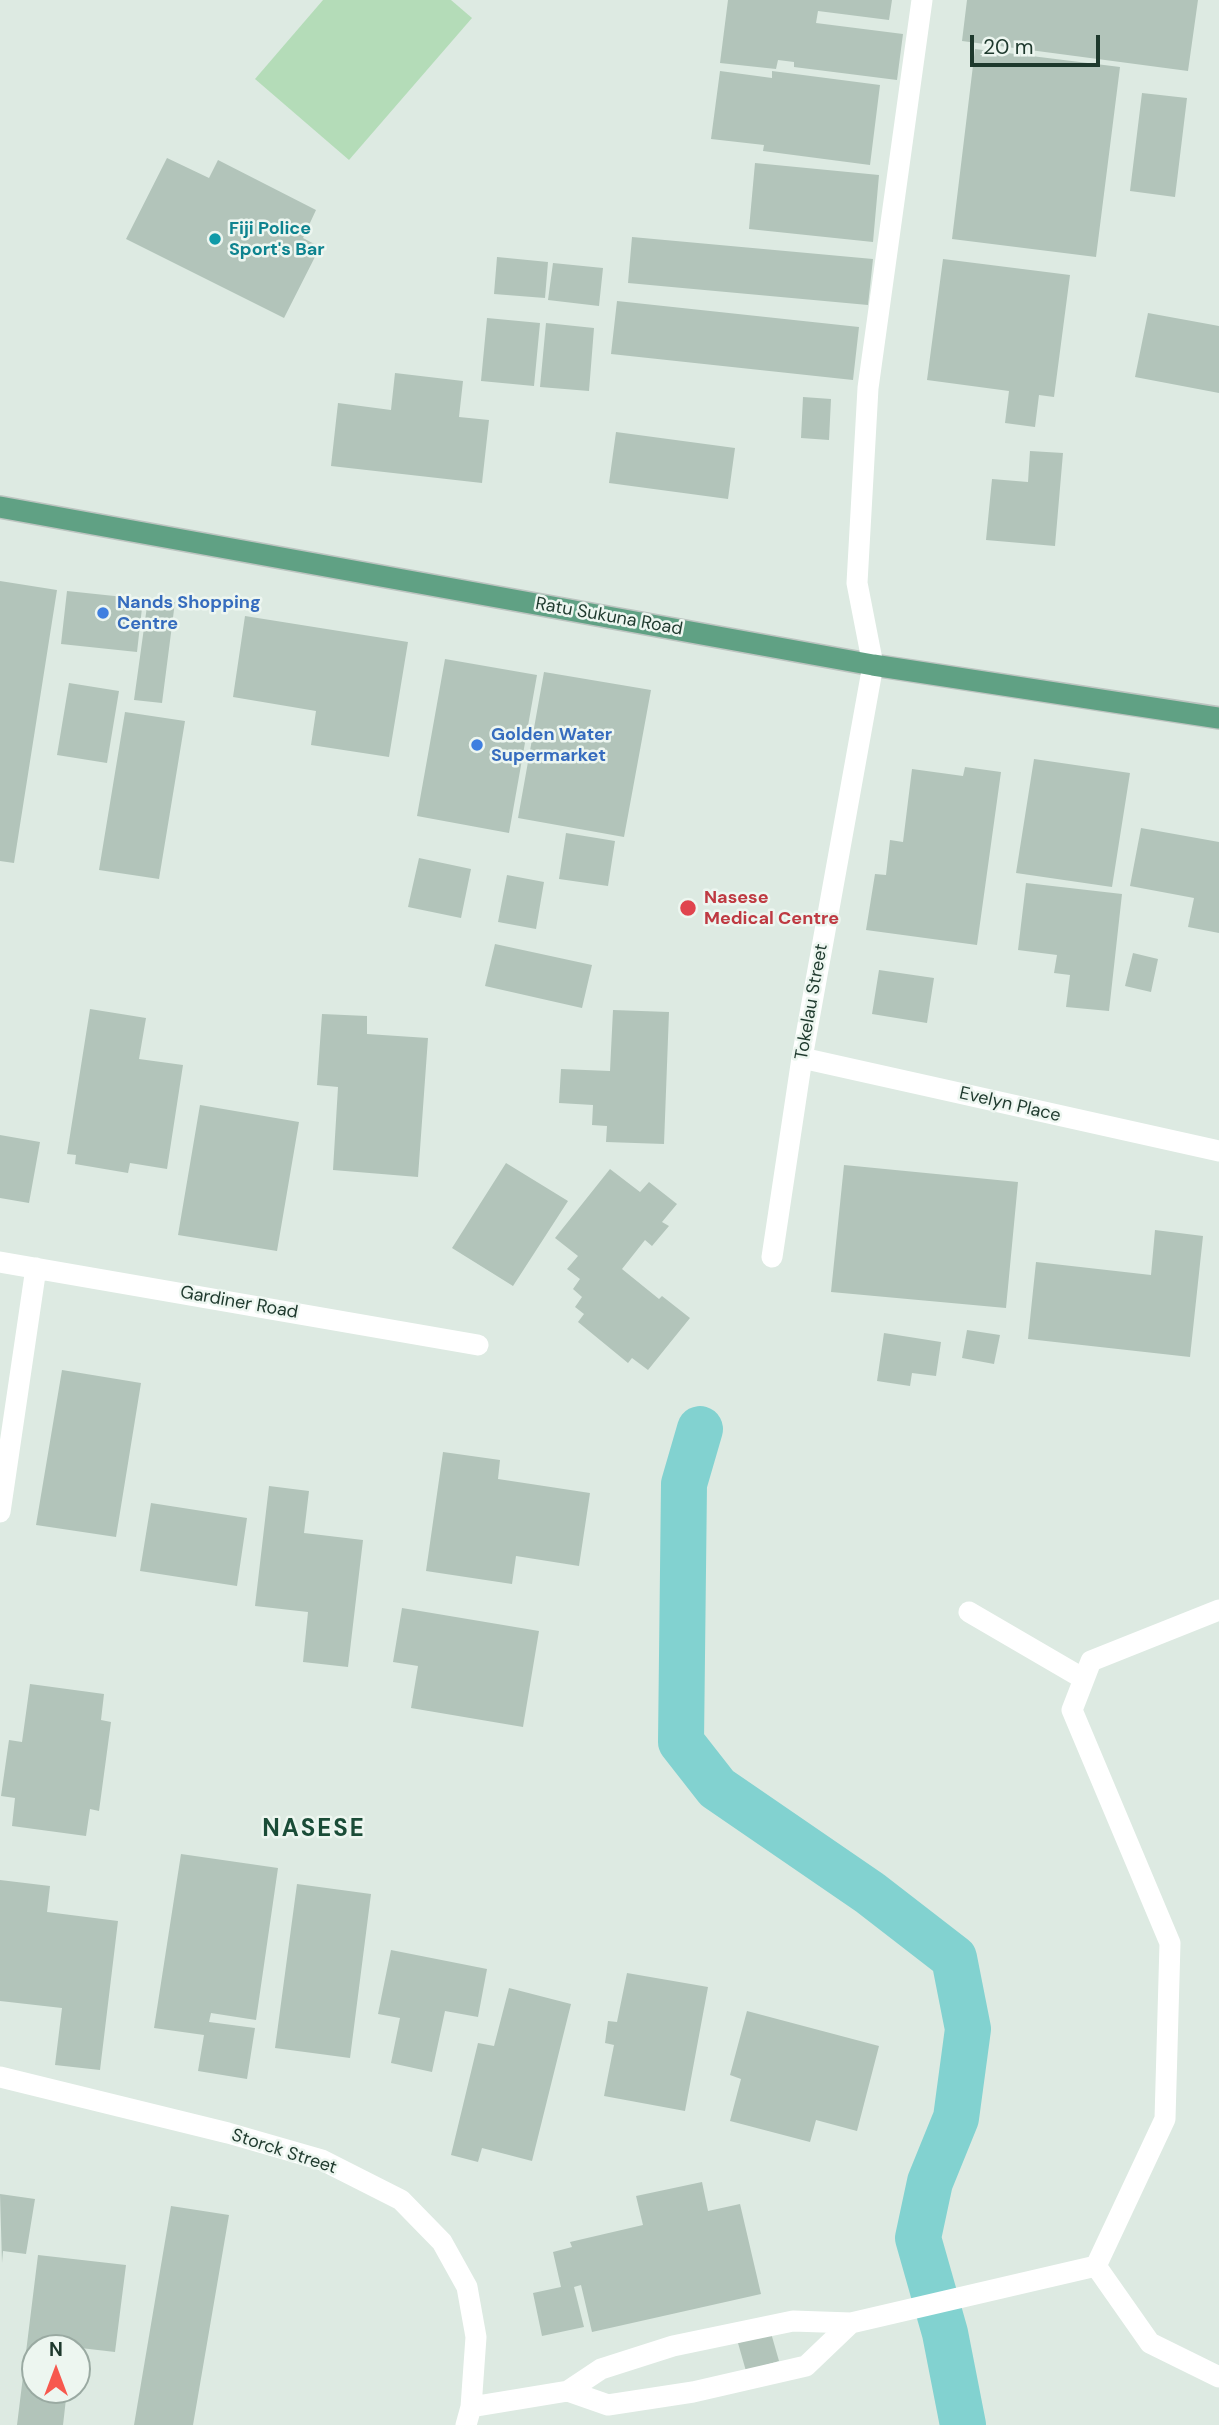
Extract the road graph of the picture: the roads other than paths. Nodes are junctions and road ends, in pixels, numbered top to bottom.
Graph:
1 (922, 0) edge
2 (0, 507) edge
3 (873, 665) junction
4 (1219, 718) edge
5 (802, 1058) junction
6 (1219, 1151) edge
7 (772, 1257) dead end
8 (0, 1262) edge
9 (36, 1269) junction
10 (478, 1345) dead end
11 (0, 1512) edge
12 (1219, 1610) edge
13 (969, 1612) dead end
14 (1084, 1679) junction
15 (0, 2077) edge
16 (1096, 2266) junction
17 (851, 2323) junction
18 (1219, 2377) edge
19 (568, 2391) junction
20 (469, 2416) edge

1 - 3 street
2 - 3 main road, Ratu Sukuna Road
3 - 4 main road, Ratu Sukuna Road
3 - 5 street, Tokelau Street
5 - 6 street, Evelyn Place
5 - 7 street, Tokelau Street
8 - 9 street, Gardiner Road
9 - 10 street, Gardiner Road
9 - 11 street
12 - 14 street
13 - 14 street
14 - 16 street
15 - 20 street, Storck Street
16 - 17 street
16 - 18 street
17 - 19 street
17 - 19 street
19 - 20 street

